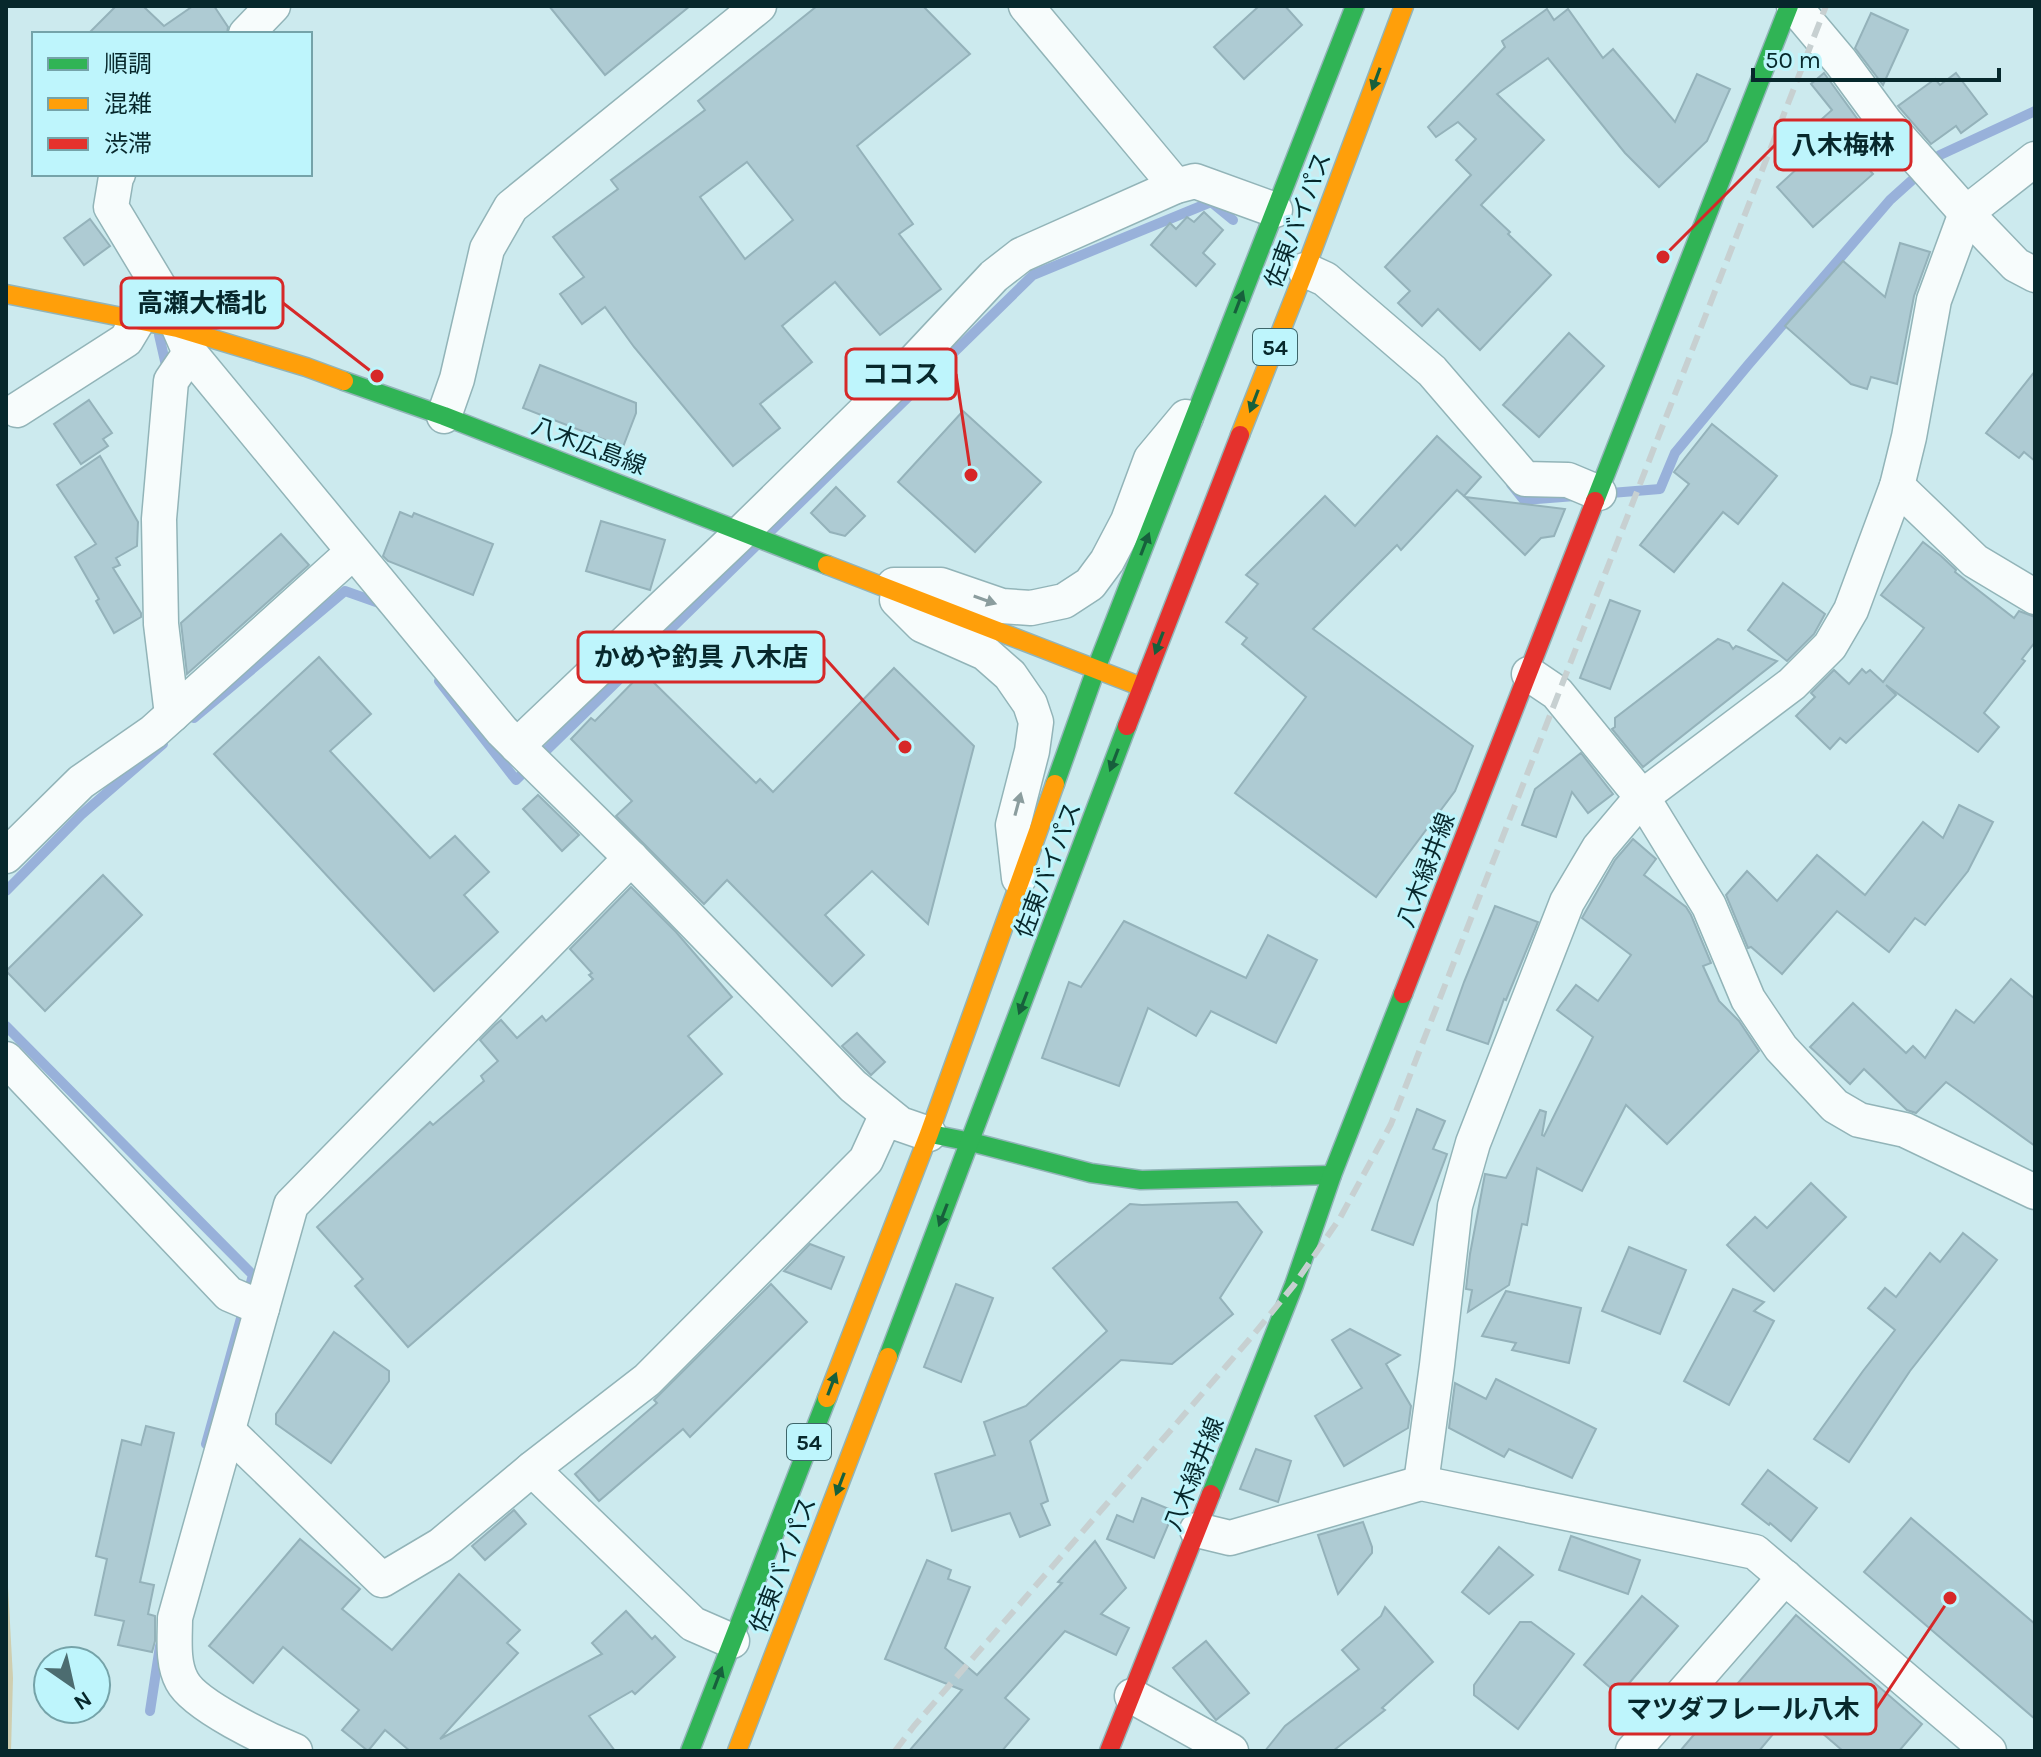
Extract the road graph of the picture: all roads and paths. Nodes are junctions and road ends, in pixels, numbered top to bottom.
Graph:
1 (273, 6) edge
2 (759, 6) edge
3 (1026, 6) edge
4 (1355, 6) edge
5 (1404, 6) edge
6 (1792, 6) edge
7 (248, 32) edge
8 (2035, 159) edge
9 (117, 176) edge
10 (1176, 186) junction
11 (1275, 210) junction
12 (1966, 213) junction
13 (1305, 270) junction
14 (2035, 275) edge
15 (6, 294) edge
16 (138, 320) junction
17 (184, 340) junction
18 (1202, 398) junction
19 (17, 410) dead end
20 (444, 416) junction
21 (1897, 486) junction
22 (1599, 493) junction
23 (743, 531) junction
24 (353, 552) junction
25 (882, 585) junction
26 (2035, 597) edge
27 (1096, 669) junction
28 (1529, 674) junction
29 (1142, 687) junction
30 (172, 715) junction
31 (517, 746) junction
32 (1642, 797) junction
33 (6, 856) edge
34 (631, 858) junction
35 (1020, 881) junction
36 (6, 1059) edge
37 (887, 1114) junction
38 (929, 1134) junction
39 (971, 1142) junction
40 (1332, 1175) junction
41 (2035, 1192) edge
42 (262, 1308) junction
43 (228, 1431) junction
44 (532, 1469) junction
45 (1421, 1483) junction
46 (1197, 1530) junction
47 (1785, 1577) junction
48 (732, 1641) junction
49 (1132, 1696) junction
50 (295, 1751) edge
51 (690, 1751) edge
52 (737, 1751) edge
53 (1109, 1751) edge
54 (1231, 1751) edge
55 (1633, 1751) edge
56 (1989, 1751) edge

1 - 7 street
2 - 20 street
3 - 10 street
4 - 11 main road, 佐東バイパス / 54
5 -> 13 main road, 佐東バイパス / 54
6 - 12 street
6 - 22 main road, 八木緑井線
8 - 12 street
9 - 17 street
10 - 11 street
10 - 23 street
18 -> 11 main road, 佐東バイパス / 54
12 - 14 street
12 - 21 street
13 - 22 street
13 -> 29 main road, 佐東バイパス / 54
15 - 16 main road, 八木広島線
16 - 17 main road, 八木広島線
16 - 19 street
17 - 20 main road, 八木広島線
17 - 24 street
17 - 30 street
25 -> 18 street
27 -> 18 main road, 佐東バイパス / 54
20 - 23 main road, 八木広島線
21 - 26 street
21 - 32 street
22 - 28 main road, 八木緑井線
23 - 25 main road, 八木広島線
23 - 31 street
24 - 30 street
24 - 31 street
25 - 27 main road, 八木広島線
35 -> 25 street
27 - 29 main road, 八木広島線
27 - 35 main road, 佐東バイパス / 54
28 - 32 street
28 - 40 main road, 八木緑井線
29 -> 39 main road, 佐東バイパス / 54
30 - 33 street
31 - 34 street
32 - 41 street
32 - 45 street
34 - 37 street
34 - 42 street
35 - 38 main road, 佐東バイパス / 54
36 - 42 street
37 - 38 street
37 - 44 street
38 - 39 main road
48 -> 38 main road, 佐東バイパス / 54
39 - 40 main road
39 -> 52 main road, 佐東バイパス / 54
40 - 46 main road, 八木緑井線
42 - 43 street
43 - 44 street
43 - 50 street
44 - 48 street
45 - 46 street
45 - 47 street
46 - 49 main road, 八木緑井線
47 - 55 street
47 - 56 street
51 -> 48 main road, 佐東バイパス / 54
49 - 53 main road, 八木緑井線
49 - 54 street

